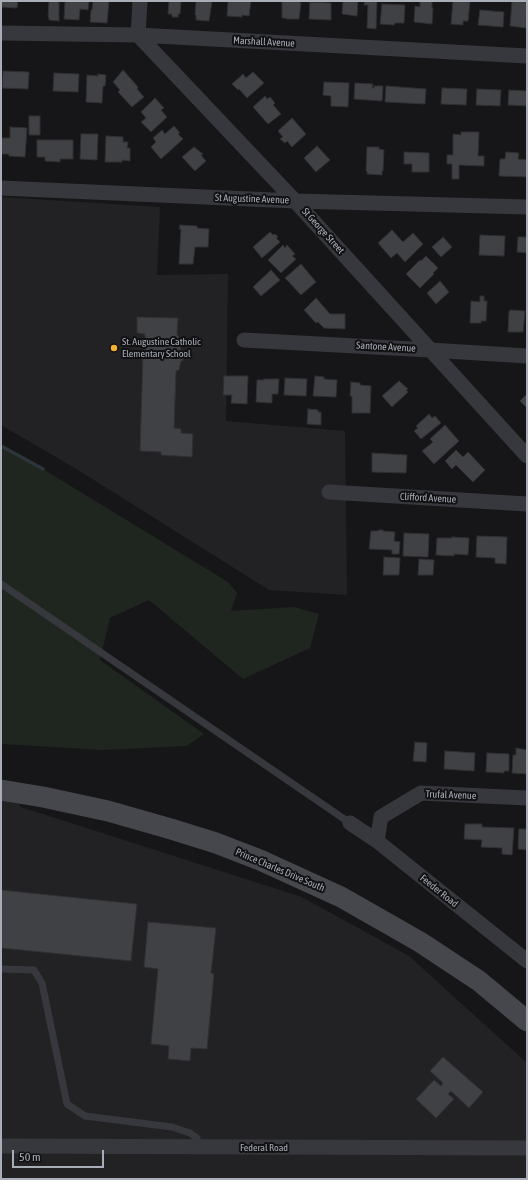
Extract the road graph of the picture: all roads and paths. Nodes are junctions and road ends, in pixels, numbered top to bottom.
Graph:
1 (140, 1) edge
2 (1, 33) edge
3 (138, 35) junction
4 (527, 56) edge
5 (1, 188) edge
6 (294, 201) junction
7 (527, 207) edge
8 (244, 340) dead end
9 (430, 350) junction
10 (527, 356) edge
11 (527, 456) edge
12 (329, 492) dead end
13 (527, 504) edge
14 (1, 584) edge
15 (1, 790) edge
16 (527, 798) edge
17 (350, 823) joint
18 (377, 841) junction
19 (527, 961) edge
20 (1, 969) edge
21 (527, 1021) edge
22 (1, 1146) edge
23 (197, 1148) junction
24 (527, 1148) edge

1 - 3 street
2 - 3 street, Marshall Avenue
3 - 4 street, Marshall Avenue
3 - 6 street, St George Street
5 - 6 street, St Augustine Avenue
6 - 7 street, St Augustine Avenue
6 - 9 street, St George Street
8 - 9 street, Santone Avenue
9 - 10 street, Santone Avenue
9 - 11 street, St George Street
12 - 13 street, Clifford Avenue
14 - 17 lane
15 - 21 main road, Prince Charles Drive South
16 - 18 street, Trufal Avenue
17 - 18 street, Feeder Road
18 - 19 street, Feeder Road
20 - 23 lane
22 - 23 street, Federal Road
23 - 24 street, Federal Road

